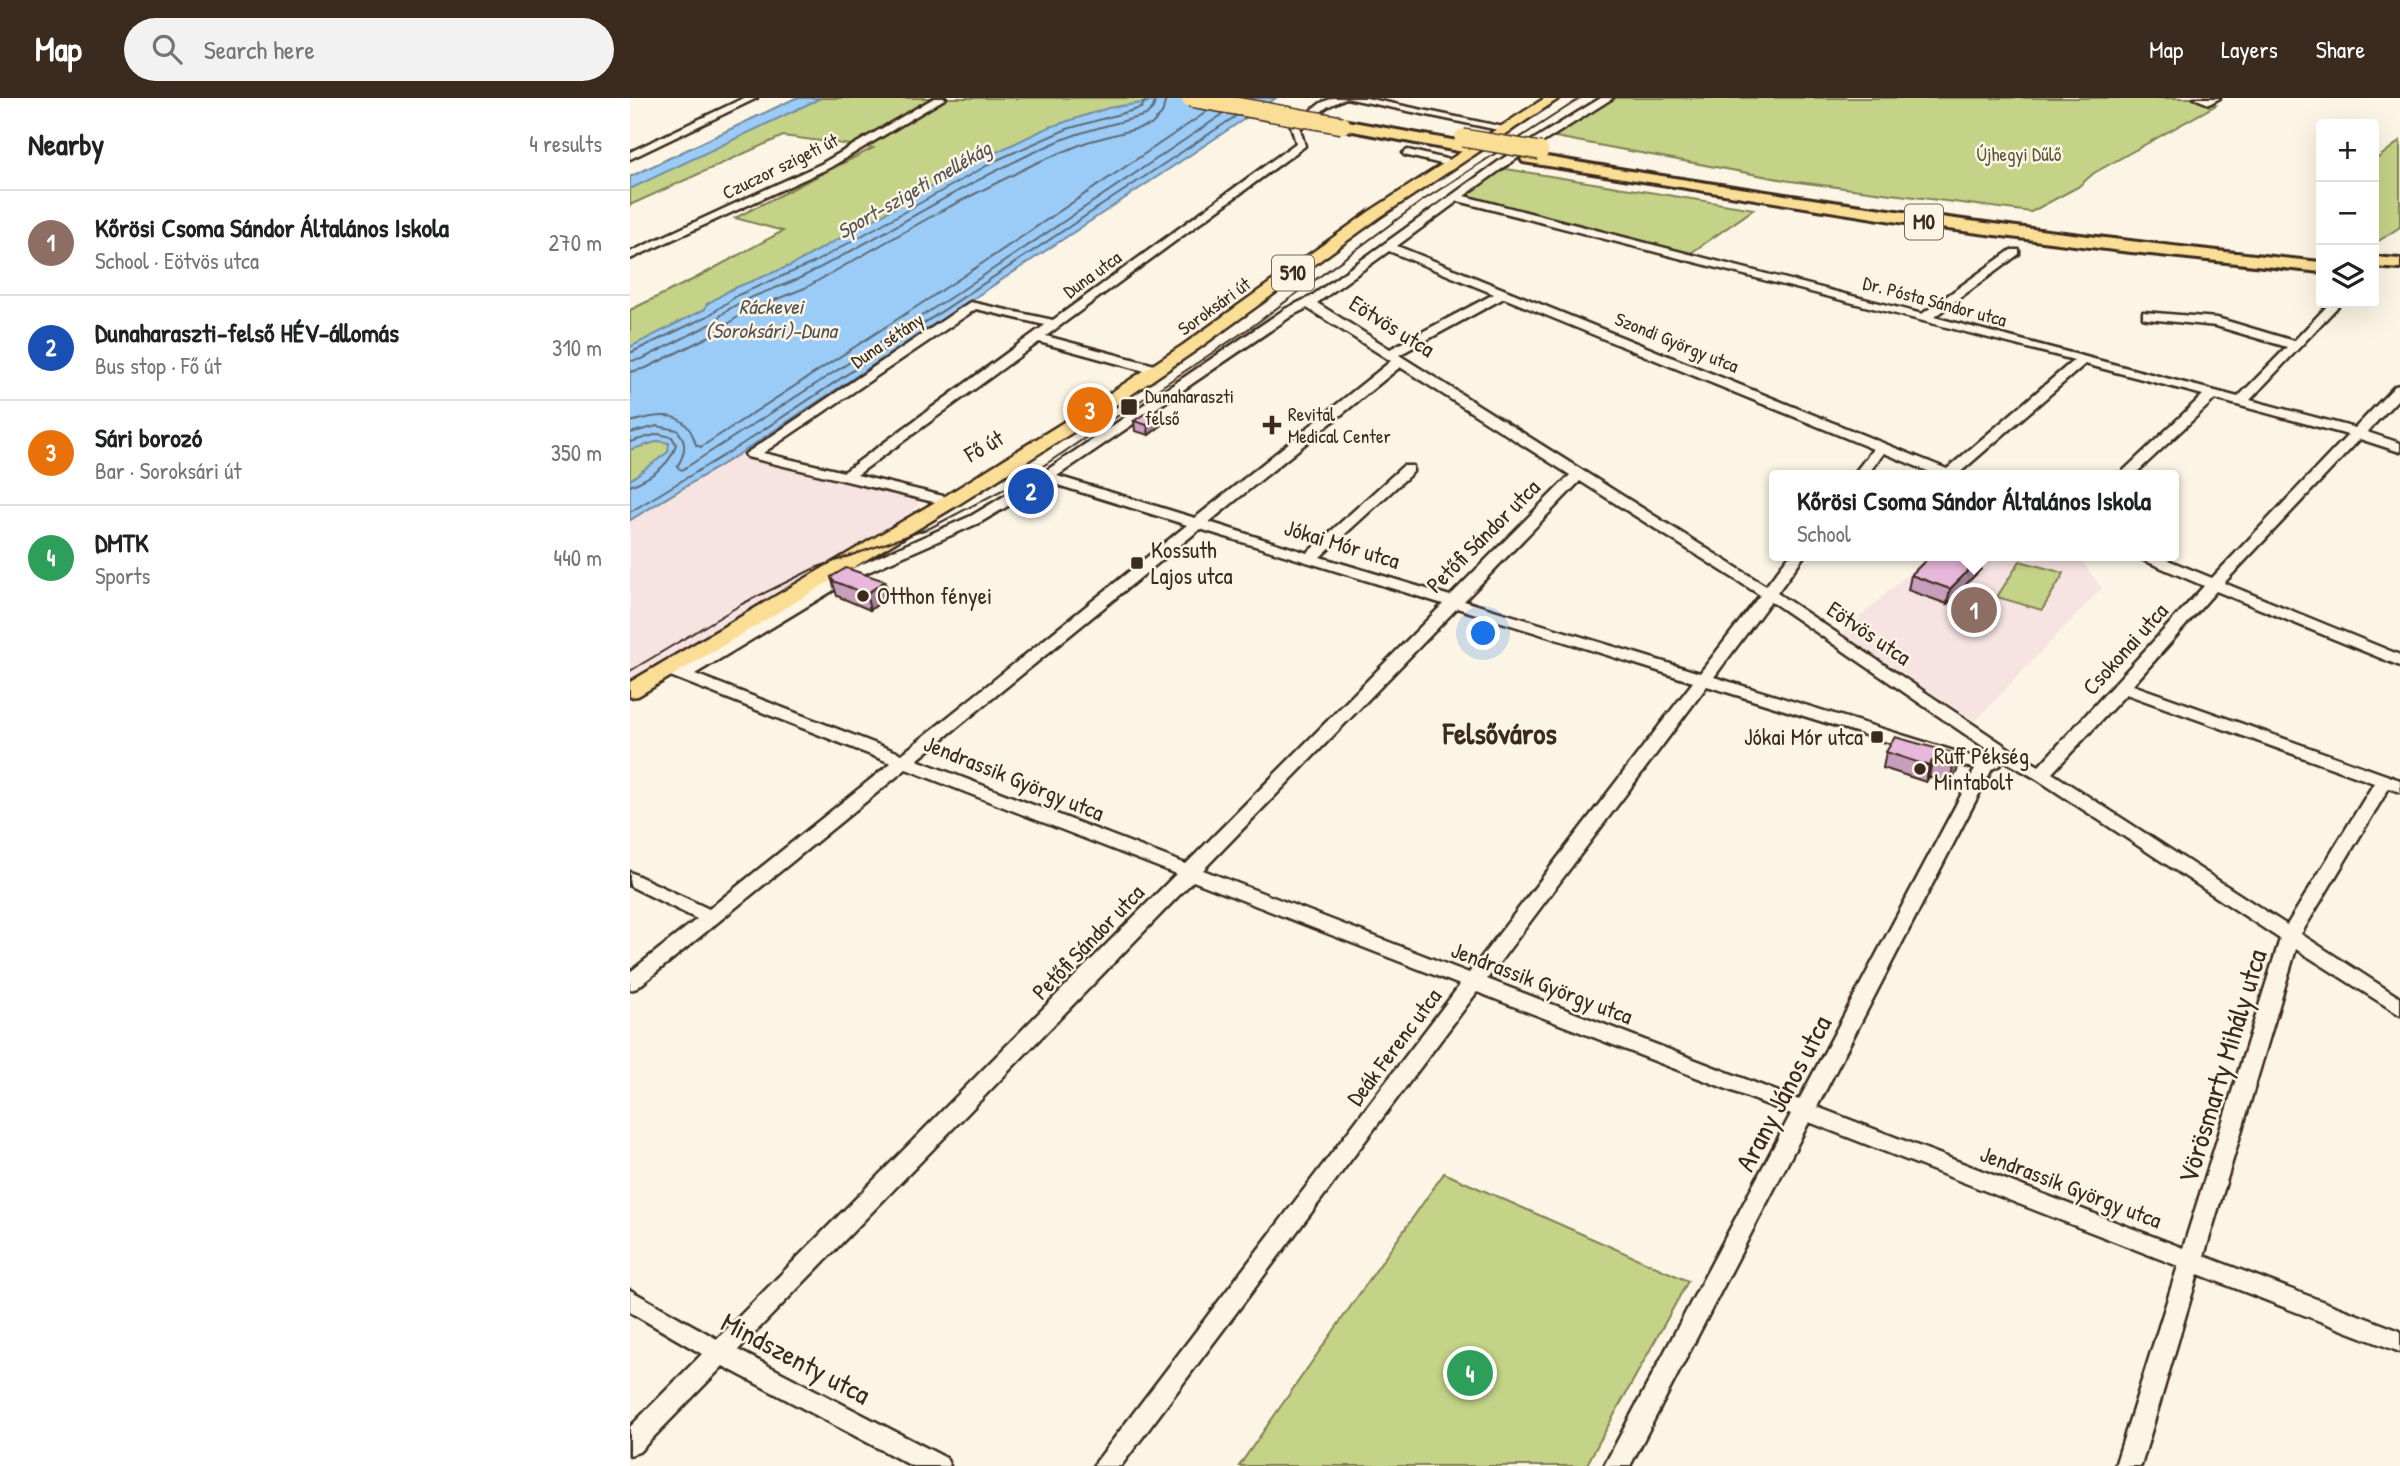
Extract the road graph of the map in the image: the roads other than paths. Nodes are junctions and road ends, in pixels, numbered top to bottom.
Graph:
1 (752, 98) edge
2 (941, 98) edge
3 (1190, 98) edge
4 (1240, 98) edge
5 (1341, 98) edge
6 (1351, 98) edge
7 (1554, 98) edge
8 (1608, 98) edge
9 (1347, 121) junction
10 (1508, 129) junction
11 (1408, 153) dead end
12 (1534, 155) junction
13 (630, 156) edge
14 (1454, 164) junction
15 (1458, 198) junction
16 (1390, 247) junction
17 (2015, 252) dead end
18 (630, 256) edge
19 (2316, 256) edge
20 (2379, 262) edge
21 (2400, 264) edge
22 (2316, 266) edge
23 (2379, 271) edge
24 (2400, 273) edge
25 (1502, 294) junction
26 (1308, 303) junction
27 (2332, 308) edge
28 (2147, 315) dead end
29 (1924, 318) junction
30 (1056, 324) junction
31 (1038, 338) junction
32 (2295, 345) junction
33 (1396, 357) junction
34 (2083, 359) junction
35 (1157, 370) junction
36 (2400, 390) edge
37 (2212, 394) junction
38 (2241, 402) junction
39 (2360, 434) junction
40 (1034, 448) junction
41 (1881, 448) junction
42 (2400, 448) edge
43 (1408, 469) dead end
44 (1864, 470) edge
45 (1936, 470) edge
46 (1955, 470) edge
47 (2131, 470) edge
48 (1579, 474) junction
49 (846, 477) junction
50 (1046, 477) junction
51 (942, 500) junction
52 (1196, 523) junction
53 (1310, 558) junction
54 (1793, 561) edge
55 (2158, 561) edge
56 (2214, 584) junction
57 (1768, 594) junction
58 (1452, 602) junction
59 (2400, 661) edge
60 (674, 672) junction
61 (1704, 680) junction
62 (2123, 687) junction
63 (630, 691) edge
64 (2007, 755) junction
65 (906, 761) junction
66 (1985, 766) junction
67 (2041, 774) junction
68 (2393, 783) edge
69 (1188, 874) junction
70 (630, 878) edge
71 (712, 918) junction
72 (2290, 937) junction
73 (630, 983) edge
74 (1472, 983) junction
75 (2400, 1008) edge
76 (1805, 1111) junction
77 (2192, 1260) junction
78 (630, 1300) edge
79 (2400, 1342) edge
80 (721, 1353) junction
81 (630, 1444) edge
82 (937, 1466) edge
83 (1106, 1466) edge
84 (1617, 1466) edge
85 (2128, 1466) edge

1 - 13 street
2 - 18 street, Czuczor szigeti út
3 - 9 highway, M0, bridge
4 - 9 highway, M0
5 - 30 street, Duna utca
6 - 10 street
7 - 10 main road, Soroksári út / 510
8 - 15 street, Fő út
9 - 12 highway, M0
10 - 14 main road, Soroksári út / 510
11 - 14 street
12 - 19 highway, M0
12 - 22 highway, M0
14 - 35 main road, Soroksári út / 510
15 - 16 street, Fő út
15 - 29 street, Dr. Pósta Sándor utca
16 - 25 street, Szondi György utca
16 - 26 street, Fő út
17 - 29 street
20 - 21 highway
23 - 24 highway
25 - 33 street
25 - 41 street, Szondi György utca
26 - 33 street, Eötvös utca
26 - 50 street, Fő út
27 - 32 street
28 - 32 street
29 - 34 street, Dr. Pósta Sándor utca
30 - 31 street, Duna utca
30 - 49 street, Duna sétány
31 - 35 street
31 - 49 street, Duna utca
32 - 38 street
33 - 48 street, Eötvös utca
33 - 52 street
34 - 37 street, Dr. Pósta Sándor utca
34 - 46 street
35 - 40 main road, Soroksári út / 510
36 - 39 street, Csokonai utca
37 - 38 street, Dr. Pósta Sándor utca
37 - 47 street
38 - 39 street, Dr. Pósta Sándor utca
39 - 42 street, Dr. Pósta Sándor utca
39 - 56 street, Csokonai utca
40 - 51 main road, Fő út / 510
40 - 60 main road, Fő út / 510
41 - 44 street
41 - 45 street, Szondi György utca
43 - 53 street
48 - 57 street, Eötvös utca
48 - 58 street, Petőfi Sándor utca
49 - 51 street
50 - 52 street, Jókai Mór utca
50 - 60 street, Fő út
51 - 60 main road, Fő út / 510
52 - 53 street, Jókai Mór utca
52 - 65 street
53 - 58 street, Jókai Mór utca
54 - 57 street, Deák Ferenc utca
55 - 56 street
56 - 59 street
56 - 62 street, Csokonai utca
57 - 61 street, Deák Ferenc utca
57 - 64 street, Eötvös utca
58 - 61 street, Jókai Mór utca
58 - 69 street, Petőfi Sándor utca
60 - 63 main road, Fő út / 510
60 - 65 street, Jendrassik György utca
61 - 66 street, Jókai Mór utca
61 - 74 street, Deák Ferenc utca
62 - 67 street, Csokonai utca
62 - 68 street
64 - 66 street
64 - 67 street, Eötvös utca
65 - 69 street, Jendrassik György utca
65 - 71 street
66 - 76 street, Arany János utca
67 - 72 street, Eötvös utca
68 - 72 street, Vörösmarty Mihály utca
69 - 74 street, Jendrassik György utca
69 - 80 street, Petőfi Sándor utca
70 - 71 street
71 - 73 street
72 - 75 street, Eötvös utca
72 - 77 street, Vörösmarty Mihály utca
74 - 76 street, Jendrassik György utca
74 - 83 street, Deák Ferenc utca
76 - 77 street, Jendrassik György utca
76 - 84 street, Arany János utca
77 - 79 street, Jendrassik György utca
77 - 85 street, Vörösmarty Mihály utca
78 - 80 street, Mindszenty utca
80 - 81 street, Petőfi Sándor utca
80 - 82 street, Mindszenty utca

